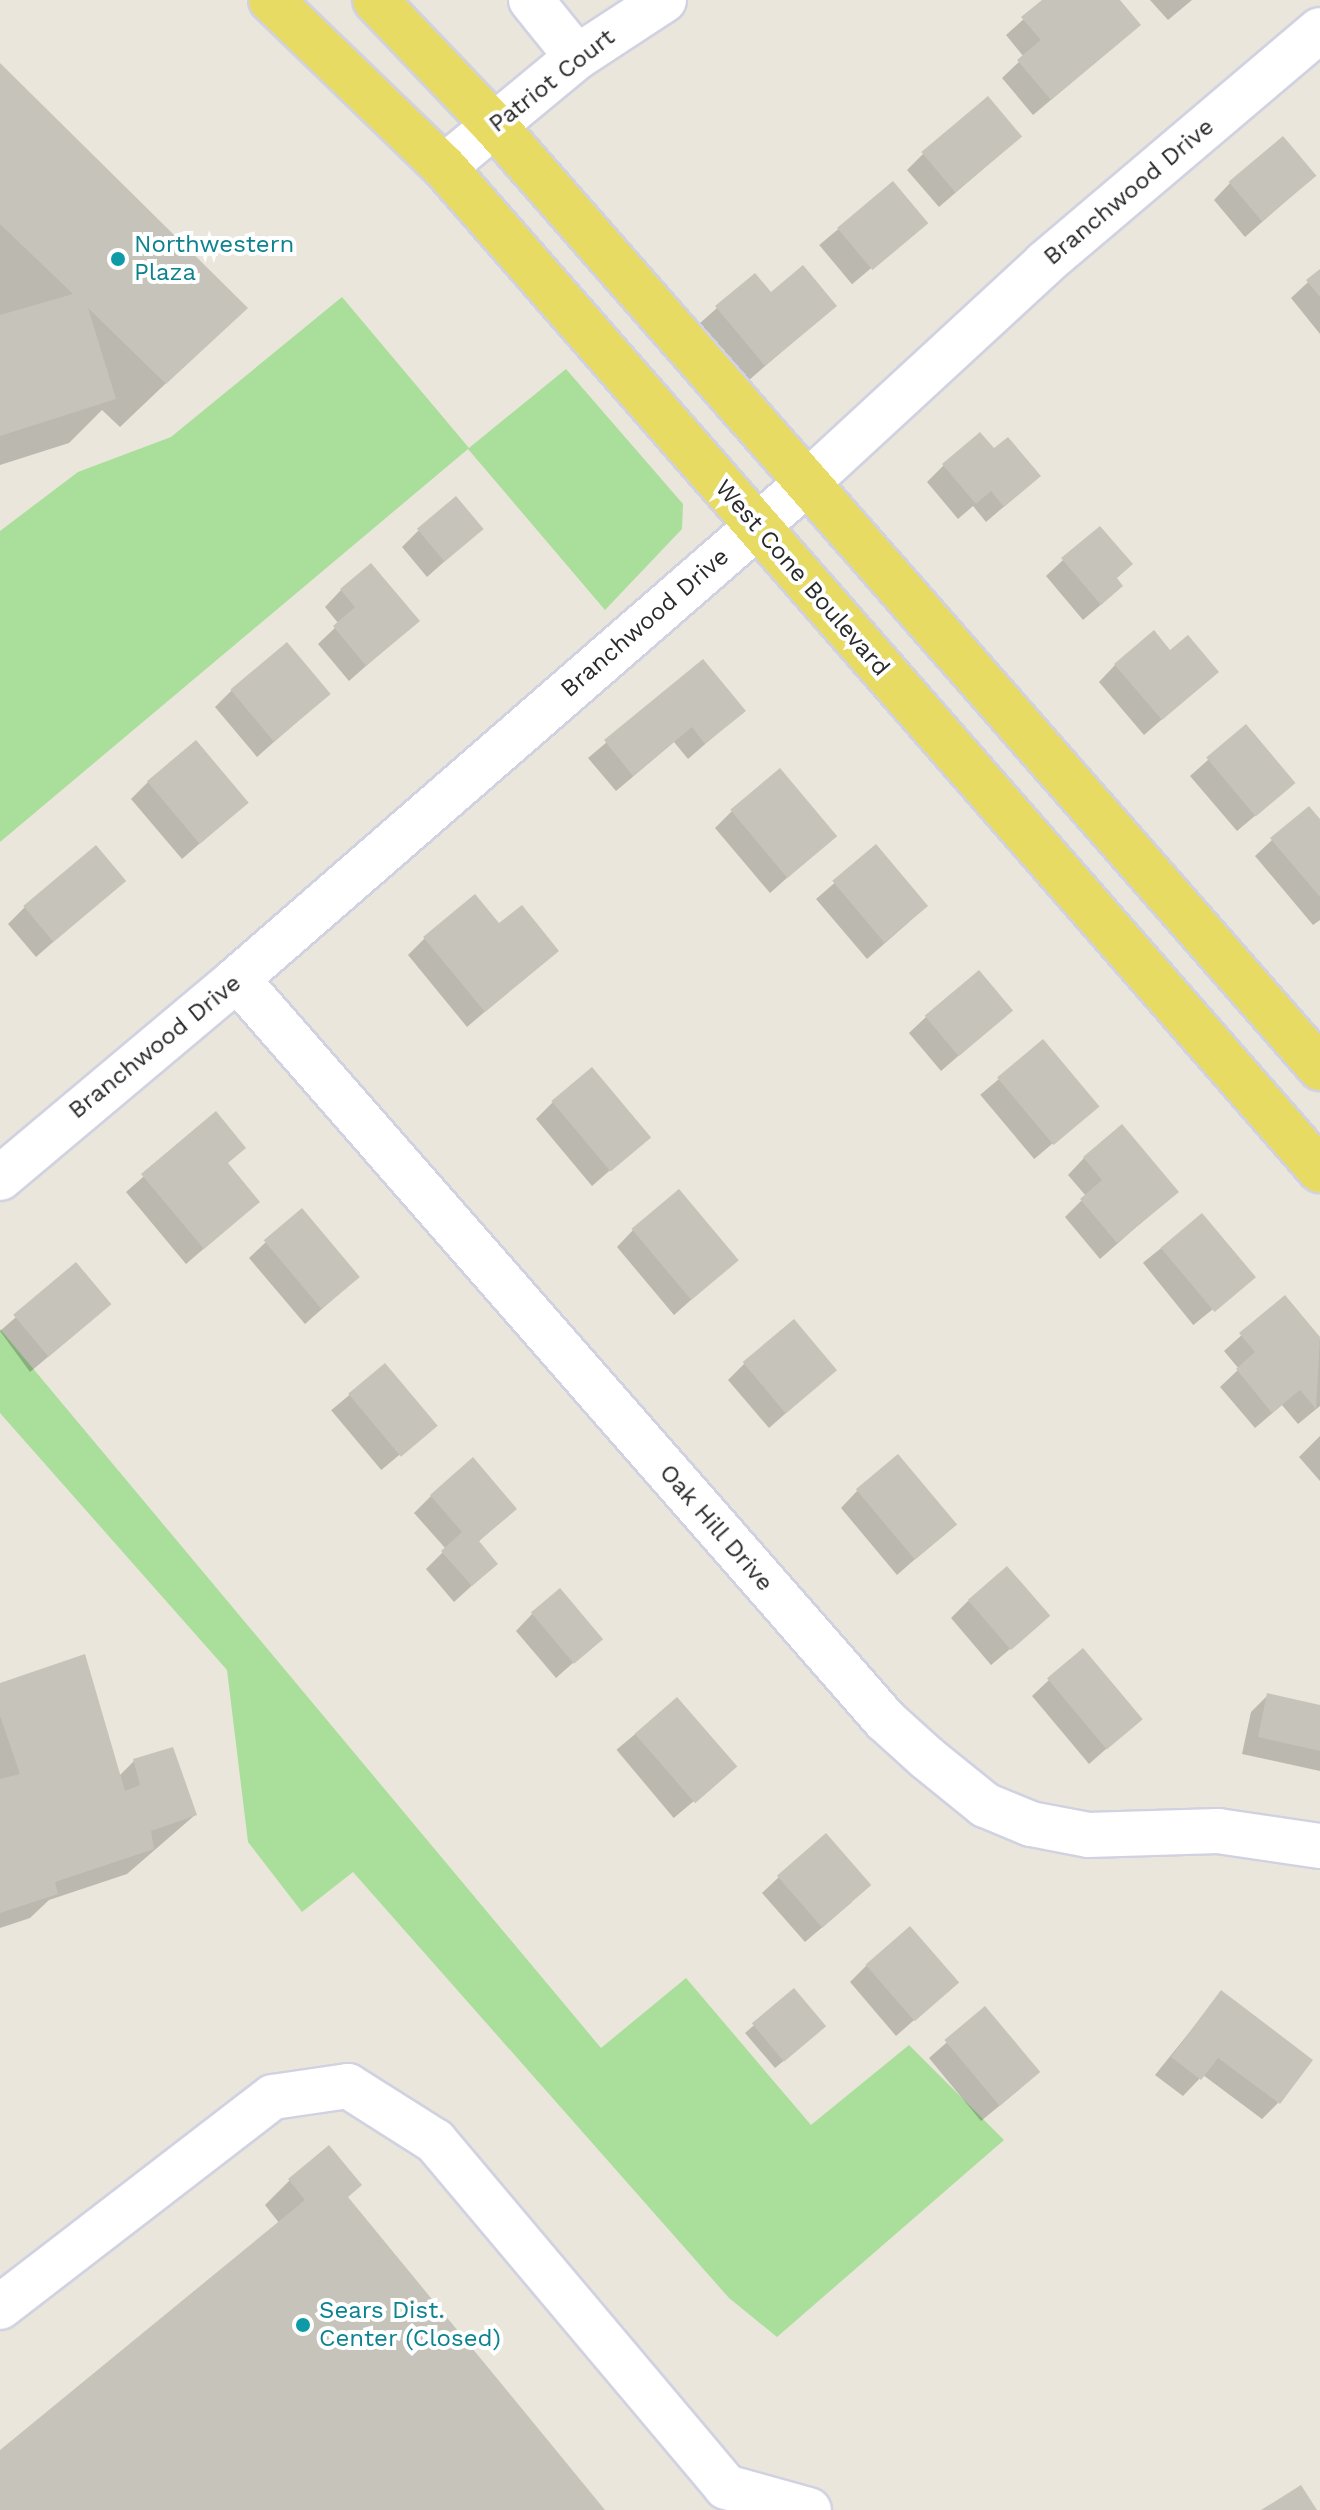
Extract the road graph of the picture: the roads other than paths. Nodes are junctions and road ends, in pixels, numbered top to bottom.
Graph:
1 (271, 0) edge
2 (375, 0) edge
3 (531, 0) edge
4 (664, 0) edge
5 (1320, 30) edge
6 (577, 57) junction
7 (494, 125) junction
8 (444, 167) junction
9 (807, 483) junction
10 (757, 526) junction
11 (237, 979) junction
12 (1320, 1068) edge
13 (1320, 1170) edge
14 (0, 1178) edge
15 (1320, 1846) edge
16 (0, 2307) edge
17 (809, 2510) edge

1 - 8 main road, West Cone Boulevard
2 - 7 main road
3 - 6 street
4 - 6 street, Patriot Court
5 - 9 street, Branchwood Drive
6 - 7 street, Patriot Court
7 - 8 street, Patriot Court
7 - 9 main road
8 - 10 main road, West Cone Boulevard
9 - 10 street, Branchwood Drive
9 - 12 main road
10 - 11 street, Branchwood Drive
10 - 13 main road, West Cone Boulevard
11 - 14 street, Branchwood Drive
11 - 15 street, Oak Hill Drive
16 - 17 street

